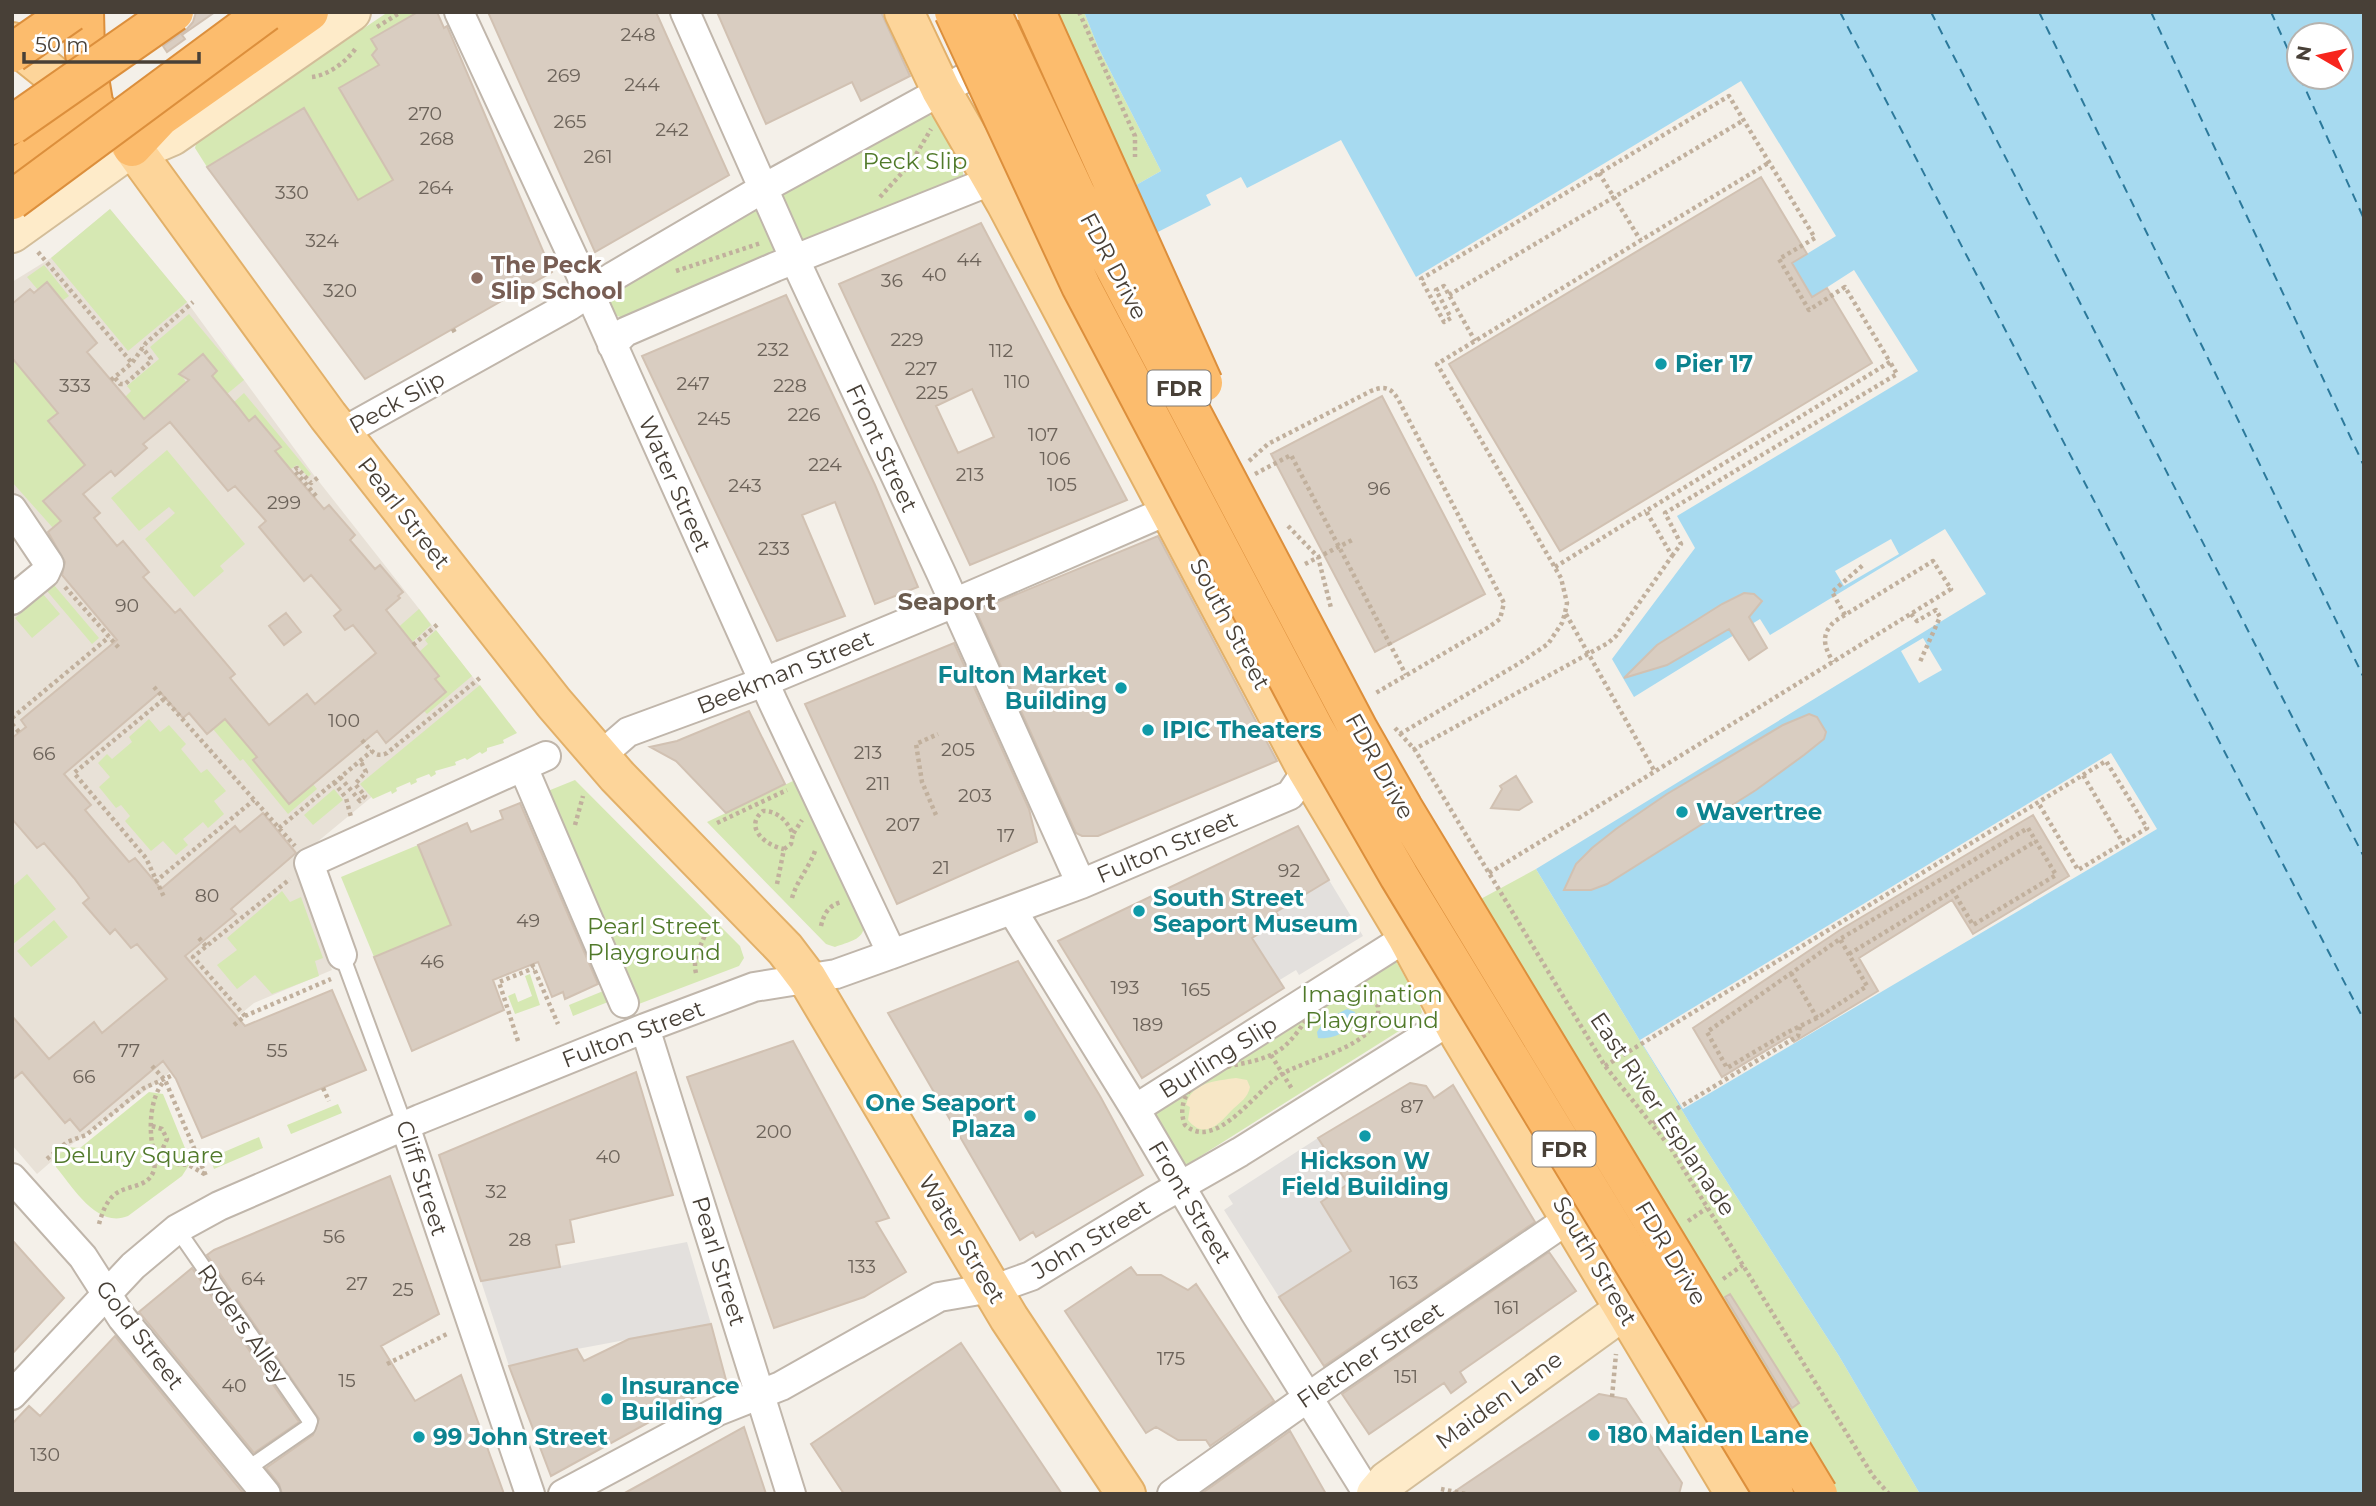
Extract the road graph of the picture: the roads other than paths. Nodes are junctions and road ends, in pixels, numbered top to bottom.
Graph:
1 (71, 12) edge
2 (84, 12) edge
3 (174, 12) edge
4 (266, 12) edge
5 (309, 12) edge
6 (351, 12) edge
7 (459, 12) edge
8 (685, 12) edge
9 (904, 12) edge
10 (932, 12) edge
11 (954, 12) edge
12 (991, 12) edge
13 (1036, 12) edge
14 (12, 42) edge
15 (12, 53) edge
16 (946, 97) junction
17 (94, 108) junction
18 (12, 125) edge
19 (132, 146) junction
20 (12, 171) edge
21 (993, 180) junction
22 (764, 188) junction
23 (12, 200) edge
24 (25, 242) edge
25 (794, 260) junction
26 (1081, 286) junction
27 (589, 292) junction
28 (612, 345) junction
29 (341, 433) junction
30 (12, 509) edge
31 (1169, 510) junction
32 (12, 600) edge
33 (954, 603) junction
34 (1324, 664) junction
35 (764, 682) junction
36 (599, 757) junction
37 (1307, 770) junction
38 (1081, 884) junction
39 (1012, 910) junction
40 (1407, 937) junction
41 (892, 954) junction
42 (345, 963) joint
43 (807, 978) junction
44 (624, 1003) dead end
45 (1451, 1020) junction
46 (645, 1028) junction
47 (1135, 1109) junction
48 (405, 1126) junction
49 (12, 1178) edge
50 (1180, 1185) junction
51 (1570, 1218) junction
52 (177, 1229) junction
53 (991, 1289) junction
54 (107, 1292) junction
55 (1625, 1309) junction
56 (761, 1394) junction
57 (12, 1395) edge
58 (1309, 1397) junction
59 (247, 1469) junction
60 (266, 1494) edge
61 (530, 1494) edge
62 (562, 1494) edge
63 (791, 1494) edge
64 (1126, 1494) edge
65 (1172, 1494) edge
66 (1368, 1494) edge
67 (1377, 1494) edge
68 (1735, 1494) edge
69 (1774, 1494) edge
70 (1818, 1494) edge

1 - 15 highway, bridge
2 - 17 highway
3 - 18 highway, bridge
4 - 23 highway, bridge
5 - 19 highway
6 - 19 main road
7 - 27 street, Water Street
8 - 22 street, Front Street
9 - 16 main road, South Street
10 - 16 main road, South Street
10 - 26 highway, bridge
11 - 26 highway, FDR Drive / FDR, bridge
12 - 34 highway, FDR Drive / FDR, bridge
13 - 34 highway, bridge
14 - 17 main road, Pearl Street
16 - 21 main road, South Street
16 - 22 street, Peck Slip
17 - 19 main road, Pearl Street
17 - 20 highway
19 - 24 main road
19 - 29 main road, Pearl Street
21 - 25 street
21 - 31 main road, South Street
22 - 25 street, Front Street
22 - 27 street, Peck Slip
25 - 28 street
25 - 33 street, Front Street
26 - 69 highway, FDR Drive / FDR, bridge
27 - 28 street, Water Street
27 - 29 street, Peck Slip
28 - 35 street, Water Street
29 - 36 main road, Pearl Street
30 - 32 street
31 - 33 street, Beekman Street
31 - 37 main road, South Street
33 - 35 street, Beekman Street
33 - 38 street, Front Street
34 - 70 highway, FDR Drive / FDR, bridge
35 - 36 street, Beekman Street
35 - 41 street, Water Street
36 - 43 main road, Pearl Street
37 - 38 street, Fulton Street
37 - 40 main road, South Street
38 - 39 street, Fulton Street
39 - 41 street, Fulton Street
39 - 47 street, Front Street
40 - 45 main road, South Street
40 - 47 street, Burling Slip
41 - 43 street, Fulton Street
42 - 44 street, Cliff Street
42 - 48 lane, Cliff Street
43 - 46 street, Fulton Street
43 - 53 main road, Water Street
45 - 50 street, John Street
45 - 51 main road, South Street
46 - 48 street, Fulton Street
46 - 56 street, Pearl Street
47 - 50 street, Front Street
48 - 52 street, Fulton Street
48 - 61 street, Cliff Street
49 - 54 street, Gold Street
50 - 53 street, John Street
50 - 58 street, Front Street
51 - 55 main road, South Street
51 - 58 street, Fletcher Street
52 - 54 street, Fulton Street
52 - 59 lane, Ryders Alley
53 - 56 street, John Street
53 - 64 main road, Water Street
54 - 57 street, Fulton Street
54 - 59 street, Gold Street
55 - 67 main road, Maiden Lane
55 - 68 main road, South Street
56 - 62 street, John Street
56 - 63 street, Pearl Street
58 - 65 street, Fletcher Street
58 - 66 street, Front Street
59 - 60 street, Gold Street

